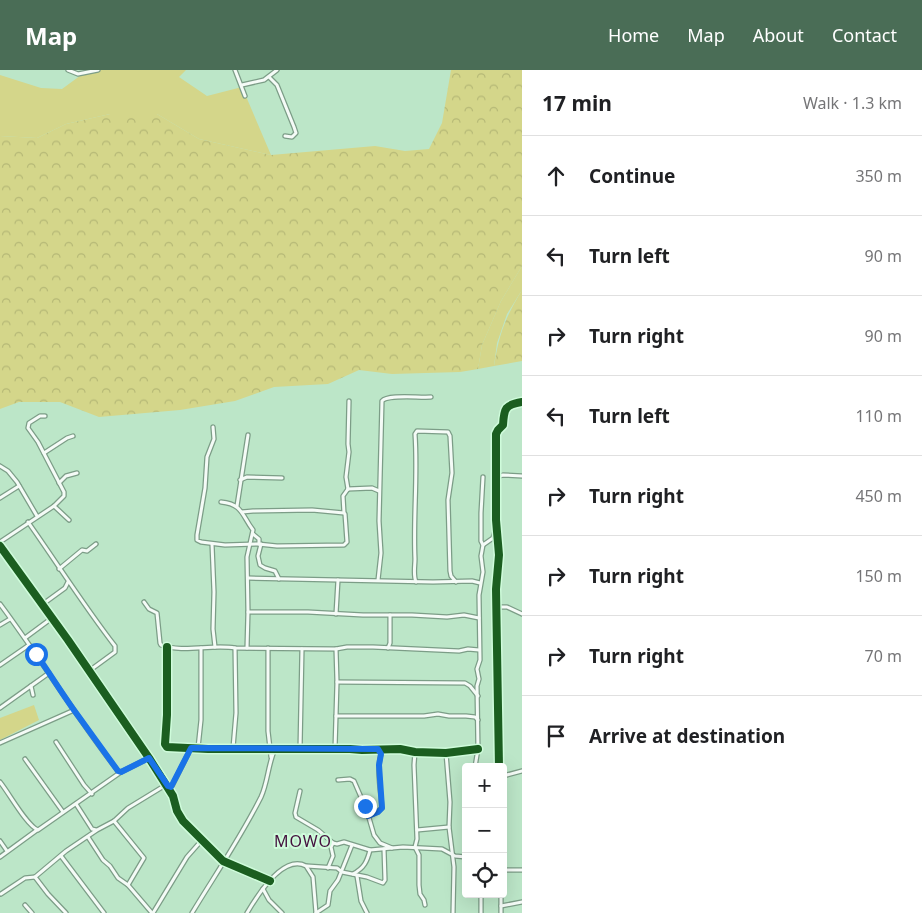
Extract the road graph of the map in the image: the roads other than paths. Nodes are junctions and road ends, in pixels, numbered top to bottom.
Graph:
1 (68, 70) edge
2 (98, 70) edge
3 (235, 70) edge
4 (277, 70) edge
5 (269, 77) junction
6 (242, 85) junction
7 (245, 96) dead end
8 (285, 136) dead end
9 (430, 397) dead end
10 (350, 401) dead end
11 (522, 402) edge
12 (45, 416) dead end
13 (213, 427) dead end
14 (248, 435) dead end
15 (73, 436) dead end
16 (44, 453) junction
17 (0, 466) edge
18 (77, 473) dead end
19 (522, 476) edge
20 (482, 477) dead end
21 (497, 477) junction
22 (282, 478) dead end
23 (240, 481) junction
24 (59, 483) junction
25 (19, 486) junction
26 (348, 489) junction
27 (380, 491) junction
28 (0, 498) edge
29 (221, 502) dead end
30 (54, 506) junction
31 (237, 506) junction
32 (344, 512) junction
33 (245, 514) junction
34 (38, 516) junction
35 (69, 520) dead end
36 (28, 522) junction
37 (496, 533) junction
38 (253, 534) junction
39 (0, 542) edge
40 (96, 544) dead end
41 (212, 544) junction
42 (260, 544) junction
43 (251, 545) junction
44 (483, 545) junction
45 (0, 546) edge
46 (59, 569) junction
47 (451, 576) junction
48 (248, 578) junction
49 (280, 579) junction
50 (338, 580) junction
51 (378, 580) junction
52 (414, 580) junction
53 (68, 581) junction
54 (472, 581) junction
55 (444, 582) junction
56 (456, 582) junction
57 (480, 583) junction
58 (65, 588) junction
59 (72, 588) junction
60 (479, 589) junction
61 (144, 602) dead end
62 (0, 604) edge
63 (43, 604) junction
64 (497, 606) junction
65 (248, 612) junction
66 (336, 614) junction
67 (522, 614) edge
68 (390, 615) junction
69 (52, 618) junction
70 (479, 618) junction
71 (10, 619) junction
72 (0, 625) edge
73 (25, 638) junction
74 (29, 645) junction
75 (215, 646) junction
76 (167, 647) junction
77 (201, 648) junction
78 (235, 648) junction
79 (247, 648) junction
80 (268, 648) junction
81 (388, 648) junction
82 (302, 649) junction
83 (336, 649) junction
84 (479, 650) junction
85 (0, 665) edge
86 (89, 671) junction
87 (49, 673) junction
88 (337, 682) junction
89 (31, 686) junction
90 (33, 696) dead end
91 (478, 696) junction
92 (0, 708) edge
93 (73, 710) junction
94 (336, 716) junction
95 (477, 716) junction
96 (56, 742) dead end
97 (0, 743) edge
98 (191, 748) junction
99 (198, 748) junction
100 (233, 748) junction
101 (271, 749) junction
102 (276, 749) junction
103 (300, 749) junction
104 (335, 749) junction
105 (378, 749) junction
106 (383, 750) junction
107 (478, 751) junction
108 (415, 752) junction
109 (381, 754) junction
110 (446, 754) junction
111 (149, 758) junction
112 (272, 758) junction
113 (25, 759) dead end
114 (476, 763) edge
115 (499, 763) edge
116 (522, 771) edge
117 (119, 773) junction
118 (507, 775) edge
119 (338, 780) dead end
120 (0, 782) edge
121 (168, 786) junction
122 (2, 787) edge
123 (300, 791) dead end
124 (92, 794) junction
125 (76, 804) junction
126 (63, 812) junction
127 (368, 816) junction
128 (114, 821) junction
129 (449, 827) junction
130 (95, 829) junction
131 (38, 830) junction
132 (417, 830) junction
133 (90, 836) junction
134 (202, 840) junction
135 (0, 841) edge
136 (333, 843) junction
137 (352, 845) junction
138 (415, 847) junction
139 (392, 848) junction
140 (384, 849) junction
141 (370, 850) junction
142 (7, 851) junction
143 (452, 854) junction
144 (61, 856) junction
145 (462, 856) edge
146 (0, 857) edge
147 (224, 861) junction
148 (306, 866) junction
149 (328, 868) junction
150 (507, 870) edge
151 (522, 870) edge
152 (342, 872) junction
153 (352, 874) junction
154 (357, 876) junction
155 (35, 877) junction
156 (270, 880) junction
157 (128, 885) junction
158 (263, 889) junction
159 (1, 894) edge
160 (481, 898) edge
161 (501, 898) edge
162 (522, 902) edge
163 (25, 905) dead end
164 (425, 905) dead end
165 (501, 906) junction
166 (32, 913) edge
167 (66, 913) edge
168 (104, 913) edge
169 (152, 913) edge
170 (192, 913) edge
171 (247, 913) edge
172 (282, 913) edge
173 (316, 913) edge
174 (367, 913) edge
175 (453, 913) edge
176 (481, 913) edge
177 (501, 913) edge

1 - 2 street
3 - 6 street
4 - 5 street
5 - 6 street
5 - 8 street
6 - 7 street
9 - 27 street
10 - 26 street
11 - 21 street
12 - 16 street
13 - 41 street
14 - 23 street
15 - 16 street
16 - 24 street
17 - 25 street
18 - 24 street
19 - 21 street
20 - 44 street
21 - 37 street
22 - 23 street
23 - 31 street
24 - 30 street
25 - 28 street
25 - 34 street
26 - 27 street
26 - 32 street
27 - 51 street
29 - 31 street
30 - 34 street
30 - 35 street
31 - 33 street
32 - 33 street
32 - 42 street
33 - 38 street
34 - 36 street
36 - 39 street
36 - 46 street
37 - 44 street
37 - 64 street
38 - 42 street
38 - 43 street
40 - 46 street
41 - 43 street
41 - 75 street
42 - 43 street
42 - 49 street
43 - 48 street
44 - 57 street
45 - 63 street
46 - 53 street
47 - 52 street
47 - 55 street
47 - 56 street
48 - 49 street
48 - 65 street
49 - 50 street
50 - 51 street
50 - 66 street
51 - 52 street
52 - 55 street
53 - 58 street
53 - 59 street
54 - 56 street
54 - 57 street
54 - 60 street
55 - 56 street
57 - 60 street
58 - 59 street
58 - 63 street
59 - 86 street
60 - 70 street
61 - 76 street
62 - 71 street
63 - 69 street
64 - 67 street
64 - 115 street
65 - 66 street
65 - 79 street
66 - 68 street
68 - 70 street
68 - 81 street
69 - 73 street
69 - 86 street
70 - 84 street
71 - 72 street
71 - 73 street
73 - 74 street
74 - 85 street
74 - 87 street
75 - 77 street
75 - 78 street
76 - 77 street
76 - 98 street
77 - 99 street
78 - 79 street
78 - 100 street
79 - 80 street
80 - 82 street
80 - 101 street
81 - 83 street
81 - 84 street
82 - 83 street
82 - 103 street
83 - 88 street
84 - 91 street
86 - 111 street
87 - 89 street
87 - 93 street
88 - 91 street
88 - 94 street
89 - 90 street
89 - 92 street
91 - 95 street
93 - 97 street
93 - 117 street
94 - 95 street
94 - 104 street
95 - 107 street
96 - 124 street
98 - 99 street
98 - 121 street
99 - 100 street
100 - 101 street
101 - 102 street
101 - 112 street
102 - 103 street
102 - 112 street
103 - 104 street
104 - 105 street
105 - 106 street
105 - 109 street
106 - 108 street
106 - 109 street
107 - 110 street
107 - 114 street
108 - 110 street
108 - 132 street
109 - 127 street
110 - 129 street
111 - 117 street
111 - 121 street
112 - 147 street
113 - 126 street
116 - 118 street
117 - 124 street
119 - 127 street
120 - 122 street
121 - 128 street
121 - 134 street
122 - 131 street
123 - 136 street
124 - 125 street
125 - 126 street
125 - 130 street
126 - 131 street
127 - 139 street
128 - 130 street
128 - 157 street
129 - 132 street
129 - 143 street
130 - 133 street
131 - 142 street
132 - 138 street
133 - 144 street
133 - 157 street
134 - 147 street
134 - 169 street
135 - 142 street
136 - 137 street
136 - 149 street
137 - 141 street
137 - 152 street
138 - 139 street
138 - 143 street
138 - 164 street
139 - 140 street
140 - 141 street
140 - 154 street
141 - 153 street
142 - 146 street
143 - 145 street
143 - 175 street
144 - 155 street
144 - 168 street
147 - 156 street
147 - 170 street
148 - 149 street
148 - 156 street
148 - 173 street
149 - 152 street
150 - 151 street
152 - 153 street
152 - 173 street
153 - 154 street
154 - 174 street
155 - 159 street
155 - 167 street
156 - 158 street
157 - 169 street
158 - 171 street
158 - 172 street
160 - 176 street
161 - 165 street
162 - 165 street
163 - 166 street
165 - 177 street

